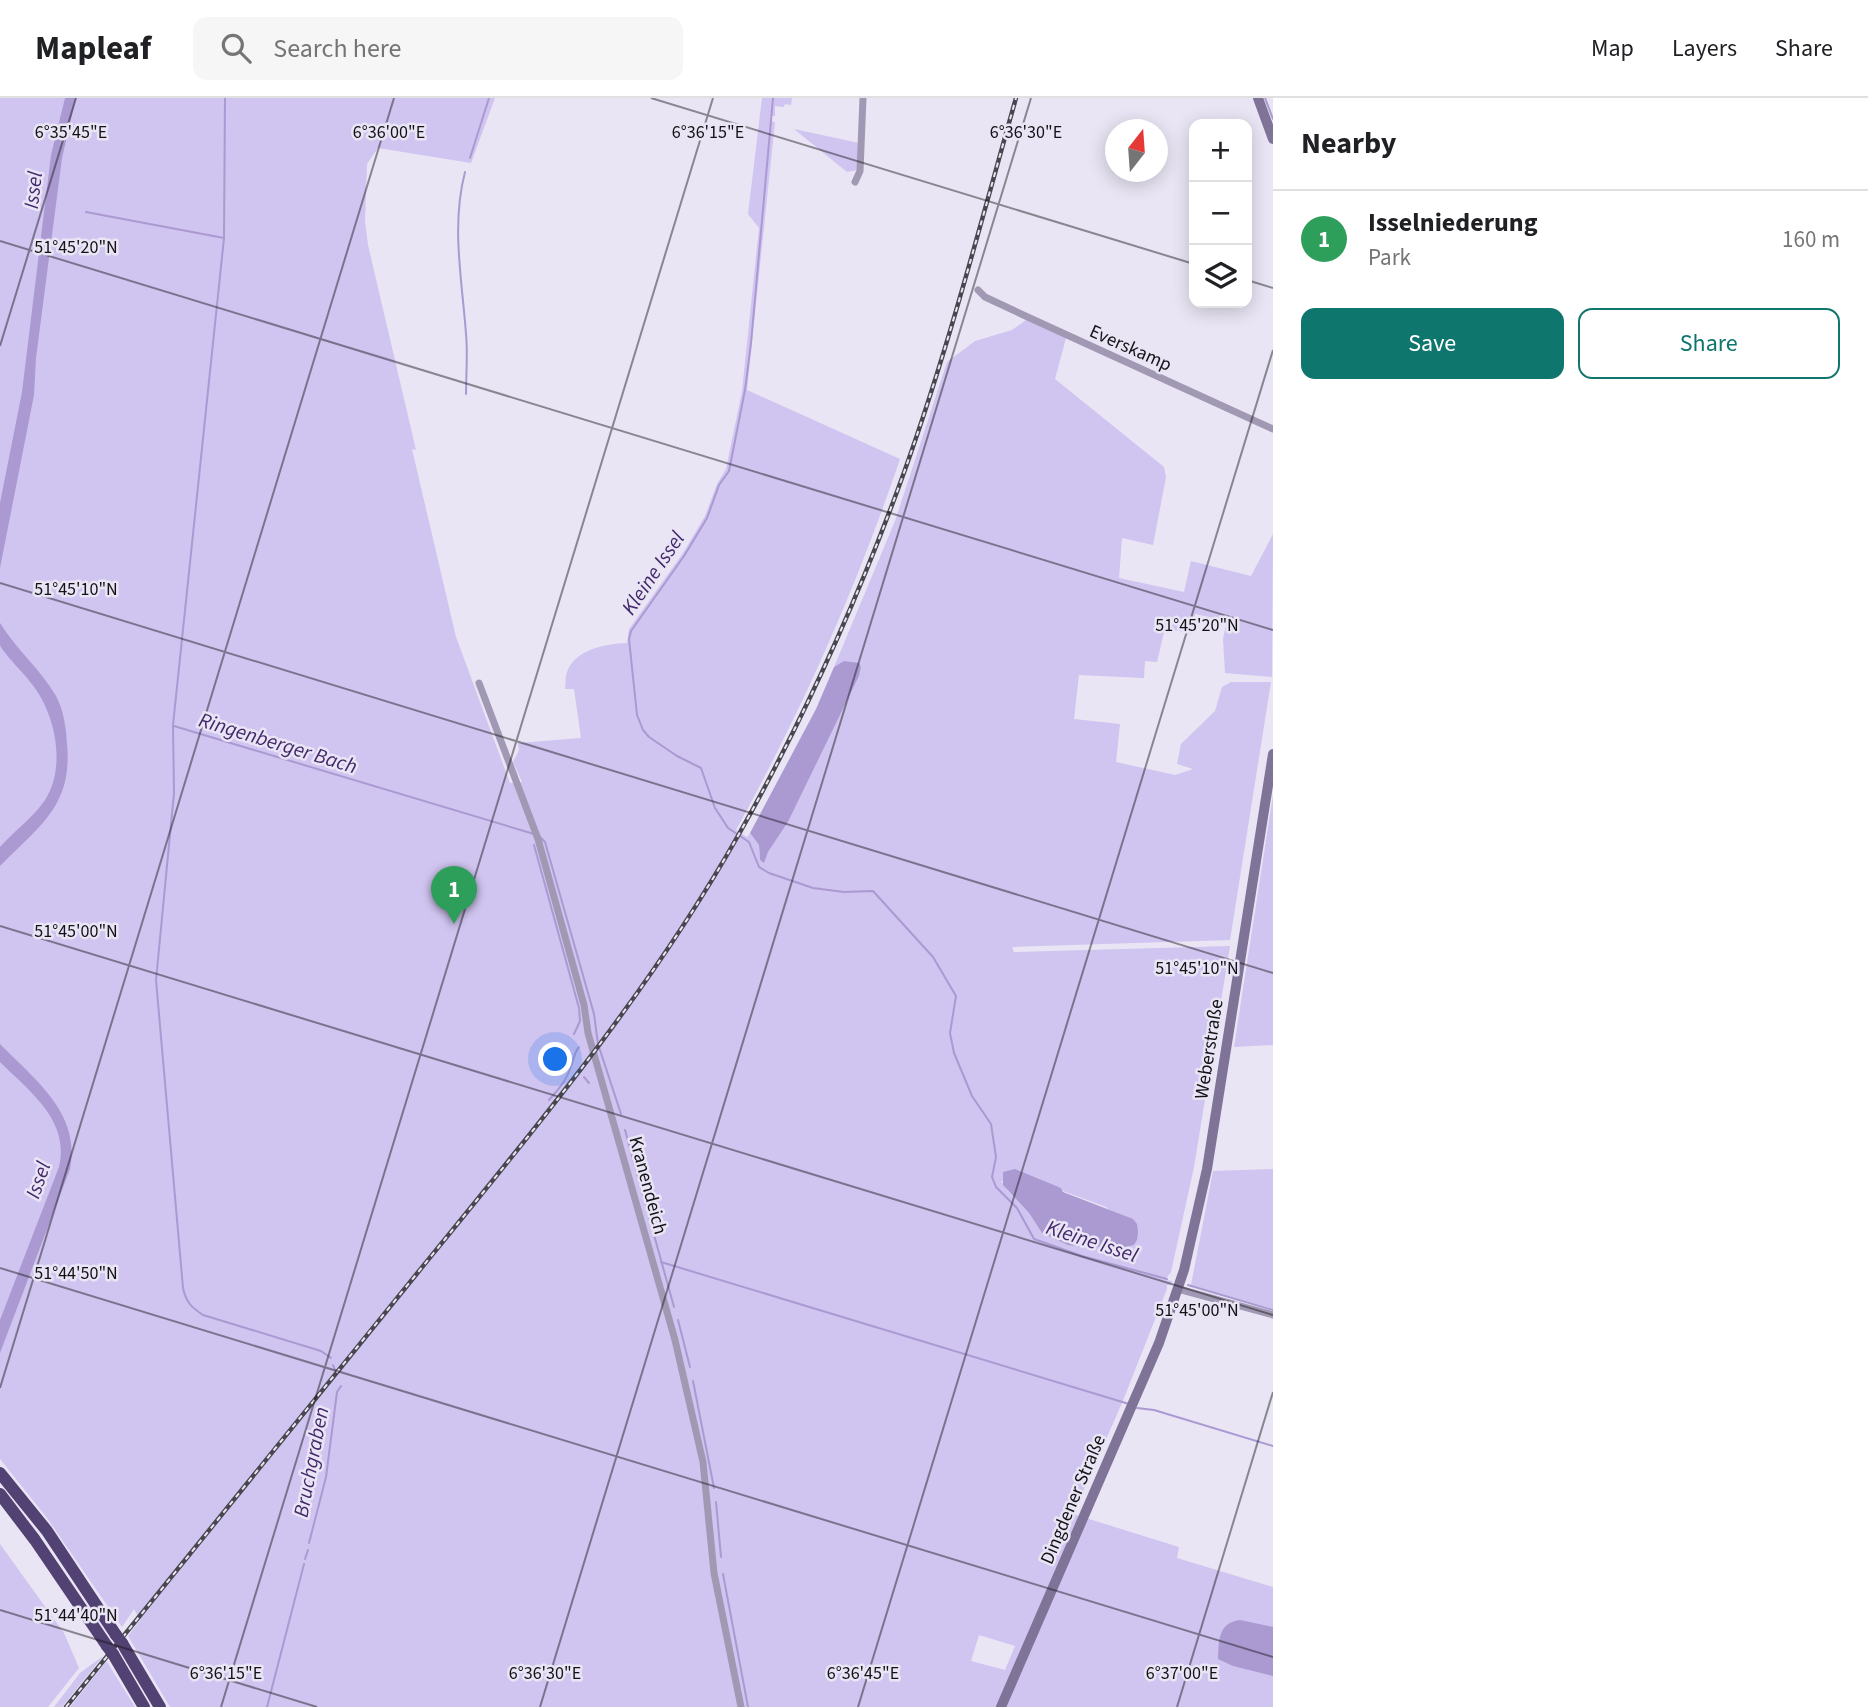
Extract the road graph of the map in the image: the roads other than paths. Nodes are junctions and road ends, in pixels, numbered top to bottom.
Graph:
1 (863, 98) edge
2 (1258, 98) edge
3 (1273, 138) edge
4 (855, 182) dead end
5 (978, 290) dead end
6 (1273, 429) edge
7 (479, 682) dead end
8 (1273, 754) edge
9 (1178, 1289) junction
10 (1173, 1304) joint
11 (1273, 1315) edge
12 (0, 1473) edge
13 (0, 1494) edge
14 (144, 1707) edge
15 (160, 1707) edge
16 (741, 1707) edge
17 (1001, 1707) edge

1 - 4 street
2 - 3 main road
5 - 6 street, Everskamp
7 - 16 street, Kranendeich
8 - 9 main road, Weberstraße
9 - 10 main road, Weberstraße
9 - 11 street
10 - 17 main road, Dingdener Straße
12 - 15 highway
13 - 14 highway

